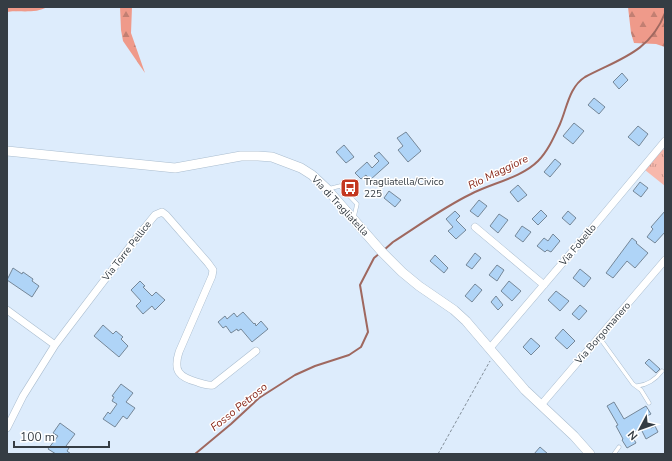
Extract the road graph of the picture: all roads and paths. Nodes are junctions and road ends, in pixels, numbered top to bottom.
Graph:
1 (665, 141) edge
2 (7, 151) edge
3 (327, 189) junction
4 (353, 219) junction
5 (476, 227) dead end
6 (665, 260) edge
7 (544, 285) junction
8 (7, 310) edge
9 (599, 337) junction
10 (55, 345) junction
11 (492, 350) junction
12 (256, 351) dead end
13 (662, 371) dead end
14 (637, 386) junction
15 (649, 403) dead end
16 (541, 405) junction
17 (7, 428) edge
18 (619, 447) dead end
19 (438, 454) edge
20 (590, 454) edge
21 (614, 454) edge

1 - 7 street, Via Fobello
2 - 3 street, Via di Tragliatella
3 - 4 street, Via di Tragliatella
3 - 4 lane
4 - 11 street, Via di Tragliatella
5 - 7 street
6 - 9 street, Via Borgomanero
7 - 11 street, Via Fobello
8 - 10 street
9 - 14 lane
9 - 16 street, Via Borgomanero
10 - 12 street, Via Torre Pellice
10 - 17 street, Via Torre Pellice
11 - 16 street, Via di Tragliatella
11 - 19 path
13 - 14 lane
14 - 15 lane
16 - 20 street, Via di Tragliatella
18 - 21 lane

